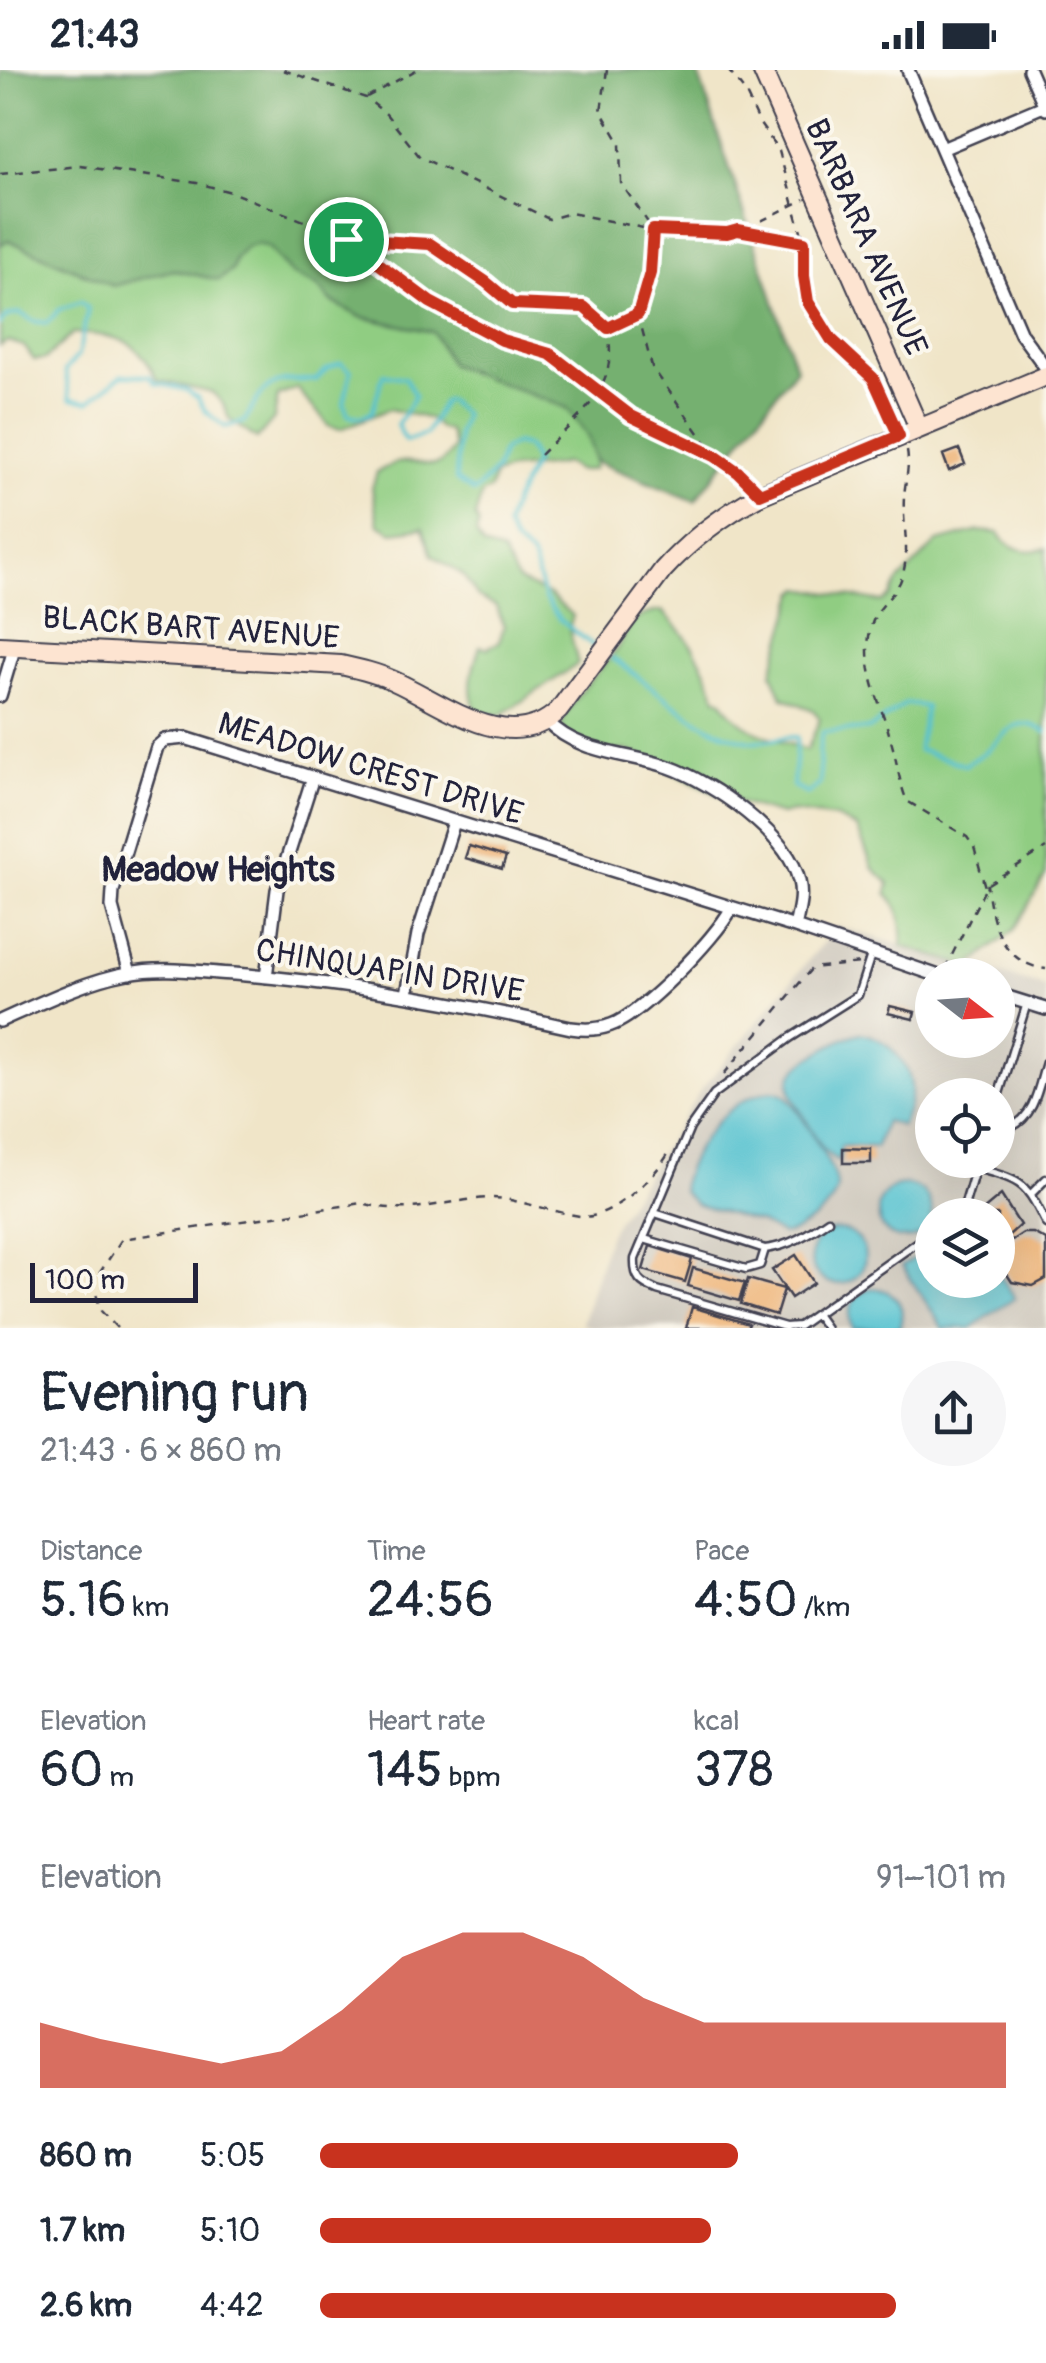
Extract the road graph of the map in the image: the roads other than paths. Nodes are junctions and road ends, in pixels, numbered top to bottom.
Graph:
1 (762, 70) edge
2 (908, 70) edge
3 (1029, 70) edge
4 (1045, 107) edge
5 (942, 149) junction
6 (1046, 368) edge
7 (1046, 376) edge
8 (918, 428) junction
9 (7, 646) edge
10 (0, 696) edge
11 (547, 721) junction
12 (312, 780) junction
13 (454, 822) junction
14 (730, 909) junction
15 (795, 927) junction
16 (869, 958) junction
17 (915, 969) edge
18 (130, 973) junction
19 (266, 977) junction
20 (407, 994) junction
21 (1015, 999) edge
22 (1027, 1003) junction
23 (1046, 1009) edge
24 (0, 1021) edge
25 (1046, 1062) edge
26 (1004, 1078) edge
27 (1015, 1126) edge
28 (1012, 1178) edge
29 (1046, 1179) edge
30 (1032, 1194) junction
31 (655, 1212) junction
32 (828, 1220) dead end
33 (1046, 1224) edge
34 (644, 1239) junction
35 (915, 1244) edge
36 (766, 1249) junction
37 (816, 1314) junction
38 (826, 1328) edge

1 - 8 street, BARBARA AVENUE
2 - 5 street
3 - 4 street
4 - 5 street
5 - 6 street
7 - 8 street
8 - 11 street
9 - 10 street
9 - 11 street, BLACK BART AVENUE
11 - 15 street
12 - 13 street, MEADOW CREST DRIVE
12 - 18 street, MEADOW CREST DRIVE
12 - 19 street
13 - 14 street, MEADOW CREST DRIVE
13 - 20 street
14 - 15 street, MEADOW CREST DRIVE
14 - 20 street, CHINQUAPIN DRIVE
15 - 16 street, MEADOW CREST DRIVE
16 - 17 street, MEADOW CREST DRIVE
16 - 31 lane
18 - 19 street, CHINQUAPIN DRIVE
18 - 24 street, CHINQUAPIN DRIVE
19 - 20 street, CHINQUAPIN DRIVE
21 - 22 street
22 - 23 street
22 - 26 lane
25 - 27 lane
28 - 30 lane
29 - 30 lane
30 - 33 lane
31 - 34 lane
31 - 36 lane
32 - 36 lane
34 - 36 lane
34 - 37 lane
35 - 37 lane
37 - 38 lane

